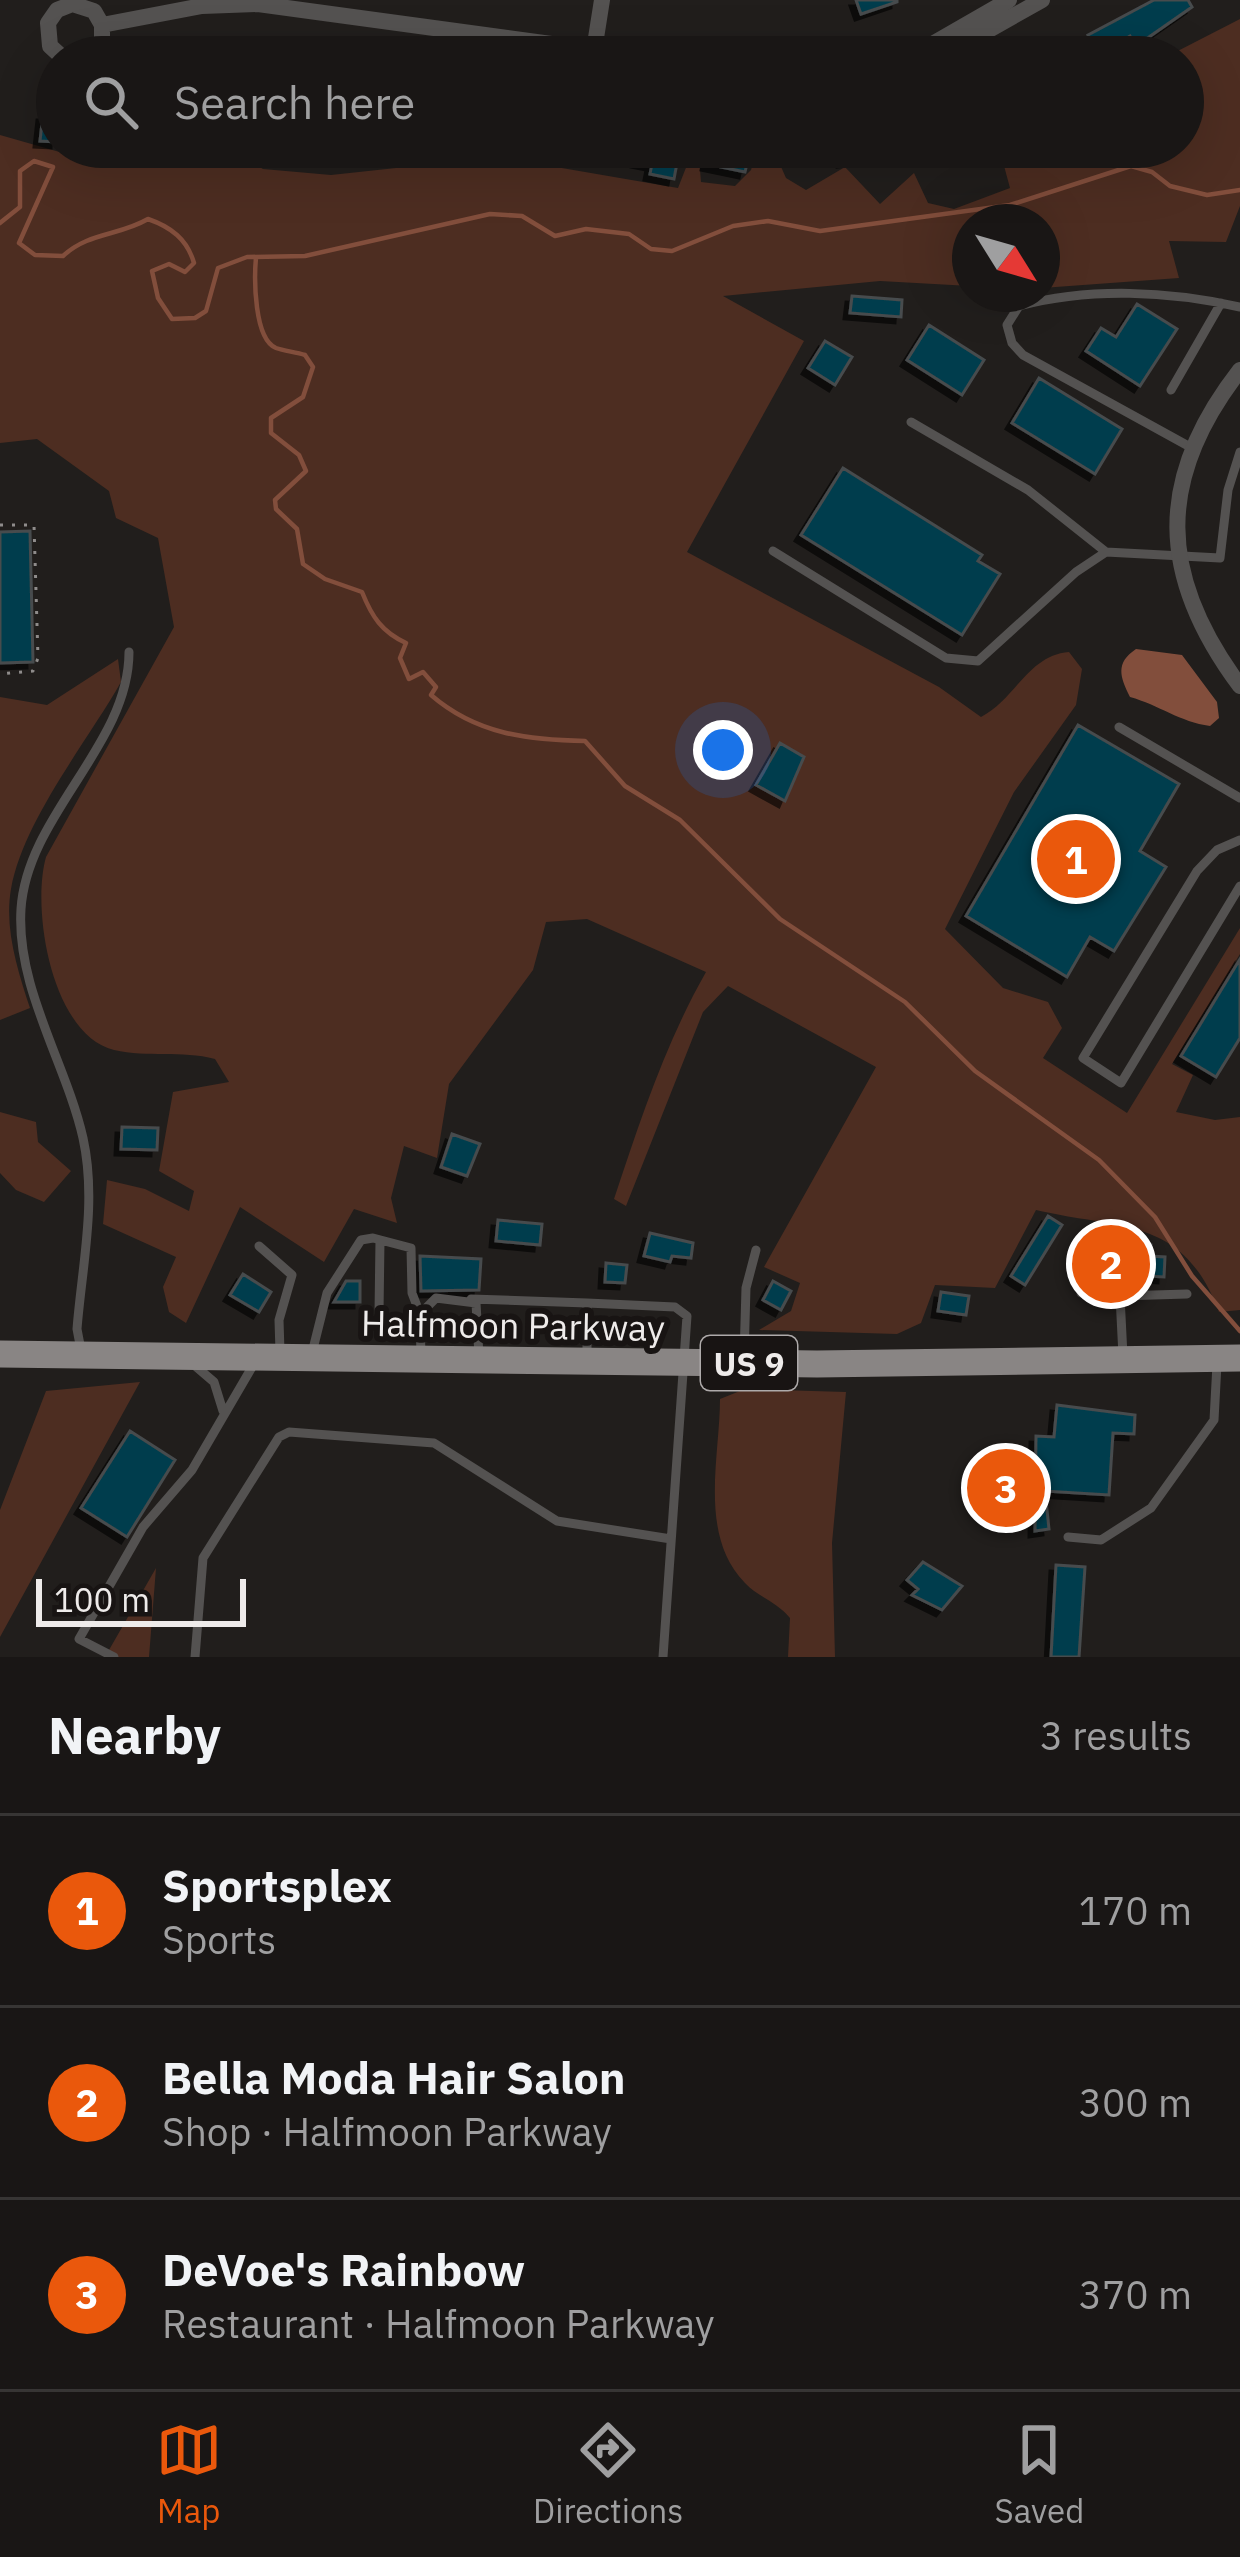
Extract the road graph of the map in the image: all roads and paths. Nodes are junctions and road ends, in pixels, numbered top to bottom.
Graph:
1 (602, 0) edge
2 (1009, 0) edge
3 (1042, 0) edge
4 (102, 25) junction
5 (47, 36) edge
6 (102, 36) edge
7 (484, 36) edge
8 (591, 36) edge
9 (946, 36) edge
10 (978, 36) edge
11 (1221, 303) junction
12 (1240, 308) edge
13 (1240, 370) edge
14 (1171, 390) dead end
15 (910, 422) dead end
16 (1192, 448) junction
17 (1240, 452) edge
18 (0, 525) edge
19 (773, 550) dead end
20 (1106, 552) junction
21 (1178, 558) junction
22 (129, 652) dead end
23 (0, 674) edge
24 (1240, 686) edge
25 (1119, 727) dead end
26 (1240, 798) edge
27 (1240, 840) edge
28 (1240, 886) edge
29 (380, 1240) junction
30 (259, 1246) dead end
31 (756, 1250) dead end
32 (1081, 1293) dead end
33 (1187, 1294) dead end
34 (1120, 1296) junction
35 (471, 1299) junction
36 (587, 1303) junction
37 (379, 1313) dead end
38 (420, 1314) junction
39 (0, 1354) edge
40 (83, 1355) junction
41 (184, 1357) junction
42 (270, 1358) junction
43 (310, 1358) junction
44 (1229, 1358) edge
45 (422, 1360) junction
46 (1123, 1361) junction
47 (478, 1362) junction
48 (587, 1362) junction
49 (683, 1363) junction
50 (744, 1364) junction
51 (223, 1411) junction
52 (1068, 1538) dead end
53 (671, 1539) junction
54 (114, 1657) edge
55 (195, 1657) edge
56 (663, 1657) edge

1 - 8 street
2 - 9 street
3 - 10 street
4 - 5 street
4 - 6 street
4 - 7 street
11 - 12 lane
11 - 14 lane
11 - 16 lane
13 - 16 street
15 - 20 lane
16 - 21 street
17 - 21 lane
18 - 23 path
19 - 20 lane
20 - 21 lane
21 - 24 street
22 - 40 lane
25 - 26 lane
27 - 28 lane
29 - 37 lane
29 - 38 lane
29 - 43 lane
30 - 42 lane
31 - 50 lane
32 - 34 lane
33 - 34 lane
34 - 46 lane
35 - 36 lane
35 - 38 lane
35 - 47 lane
36 - 48 lane
36 - 49 lane
38 - 45 lane
39 - 40 main road, Halfmoon Parkway / US 9
40 - 41 main road, Halfmoon Parkway / US 9
41 - 42 main road, Halfmoon Parkway / US 9
41 - 51 lane
42 - 43 main road, Halfmoon Parkway / US 9
42 - 51 lane
43 - 45 main road, Halfmoon Parkway / US 9
44 - 46 main road, Halfmoon Parkway / US 9
44 - 52 lane
45 - 47 main road, Halfmoon Parkway / US 9
46 - 50 main road, Halfmoon Parkway / US 9
47 - 48 main road, Halfmoon Parkway / US 9
48 - 49 main road, Halfmoon Parkway / US 9
49 - 50 main road, Halfmoon Parkway / US 9
49 - 53 lane
51 - 54 lane
53 - 55 lane
53 - 56 lane

